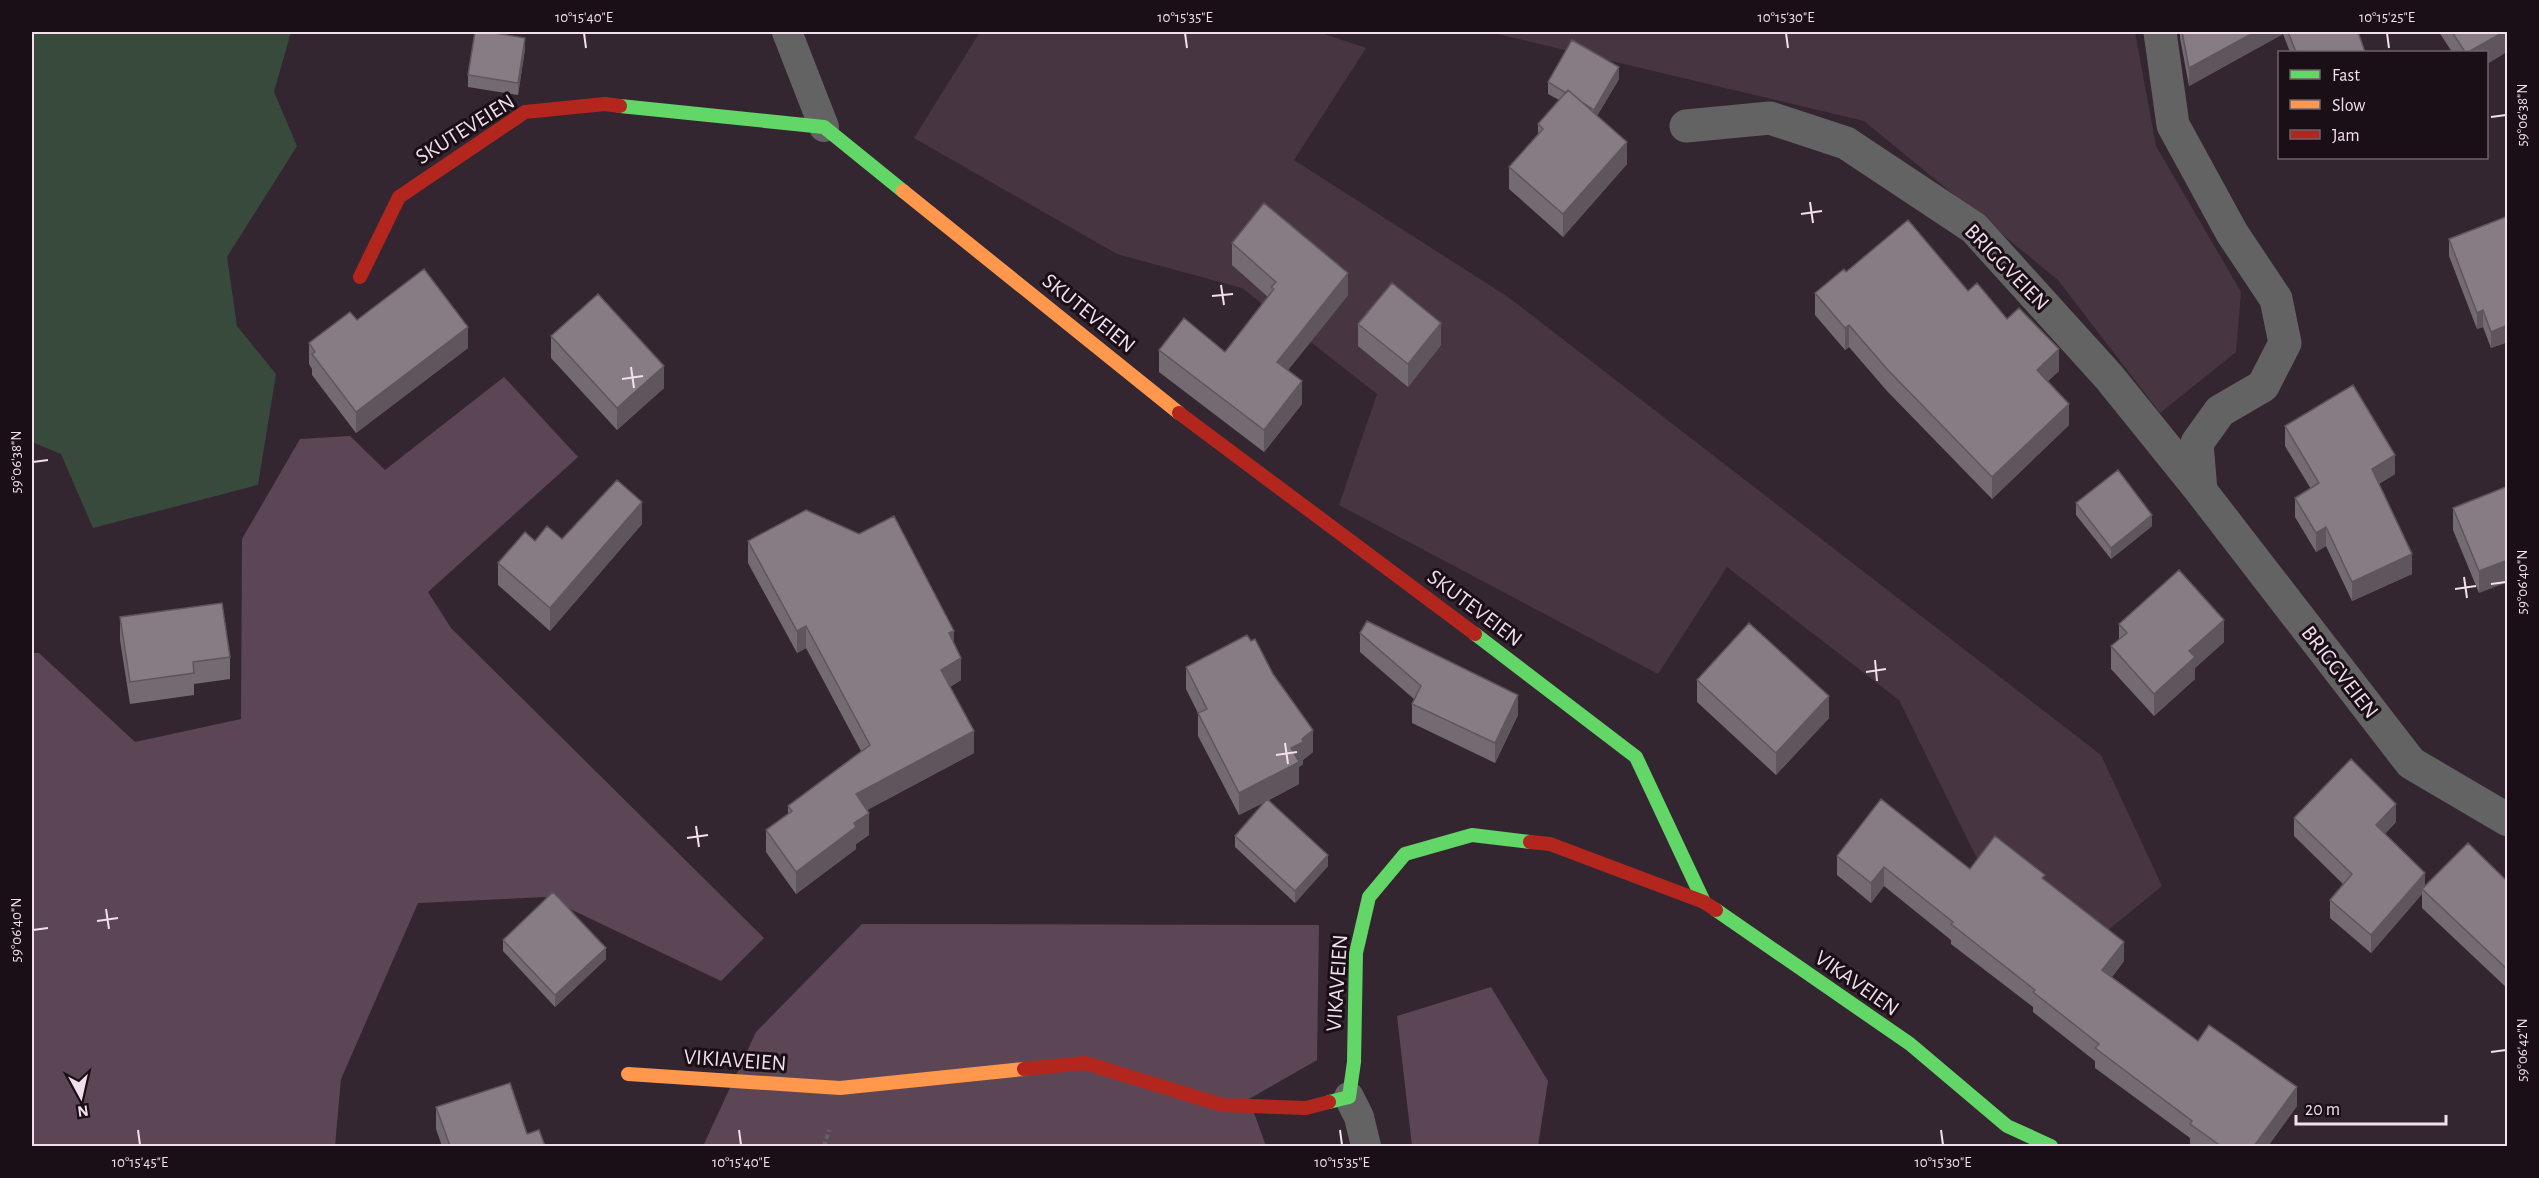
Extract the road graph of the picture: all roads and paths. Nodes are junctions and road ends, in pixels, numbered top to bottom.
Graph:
1 (787, 32) edge
2 (2160, 32) edge
3 (1686, 126) dead end
4 (824, 127) junction
5 (360, 277) dead end
6 (2201, 491) junction
7 (2508, 820) edge
8 (1704, 903) junction
9 (628, 1074) dead end
10 (1349, 1097) junction
11 (1366, 1146) edge
12 (2051, 1146) edge

1 - 4 lane
2 - 6 street
3 - 6 street, BRIGGVEIEN
4 - 5 street, SKUTEVEIEN
4 - 8 street, SKUTEVEIEN
6 - 7 street, BRIGGVEIEN
8 - 10 street, VIKAVEIEN
8 - 12 street, VIKAVEIEN
9 - 10 street, VIKIAVEIEN
10 - 11 lane

